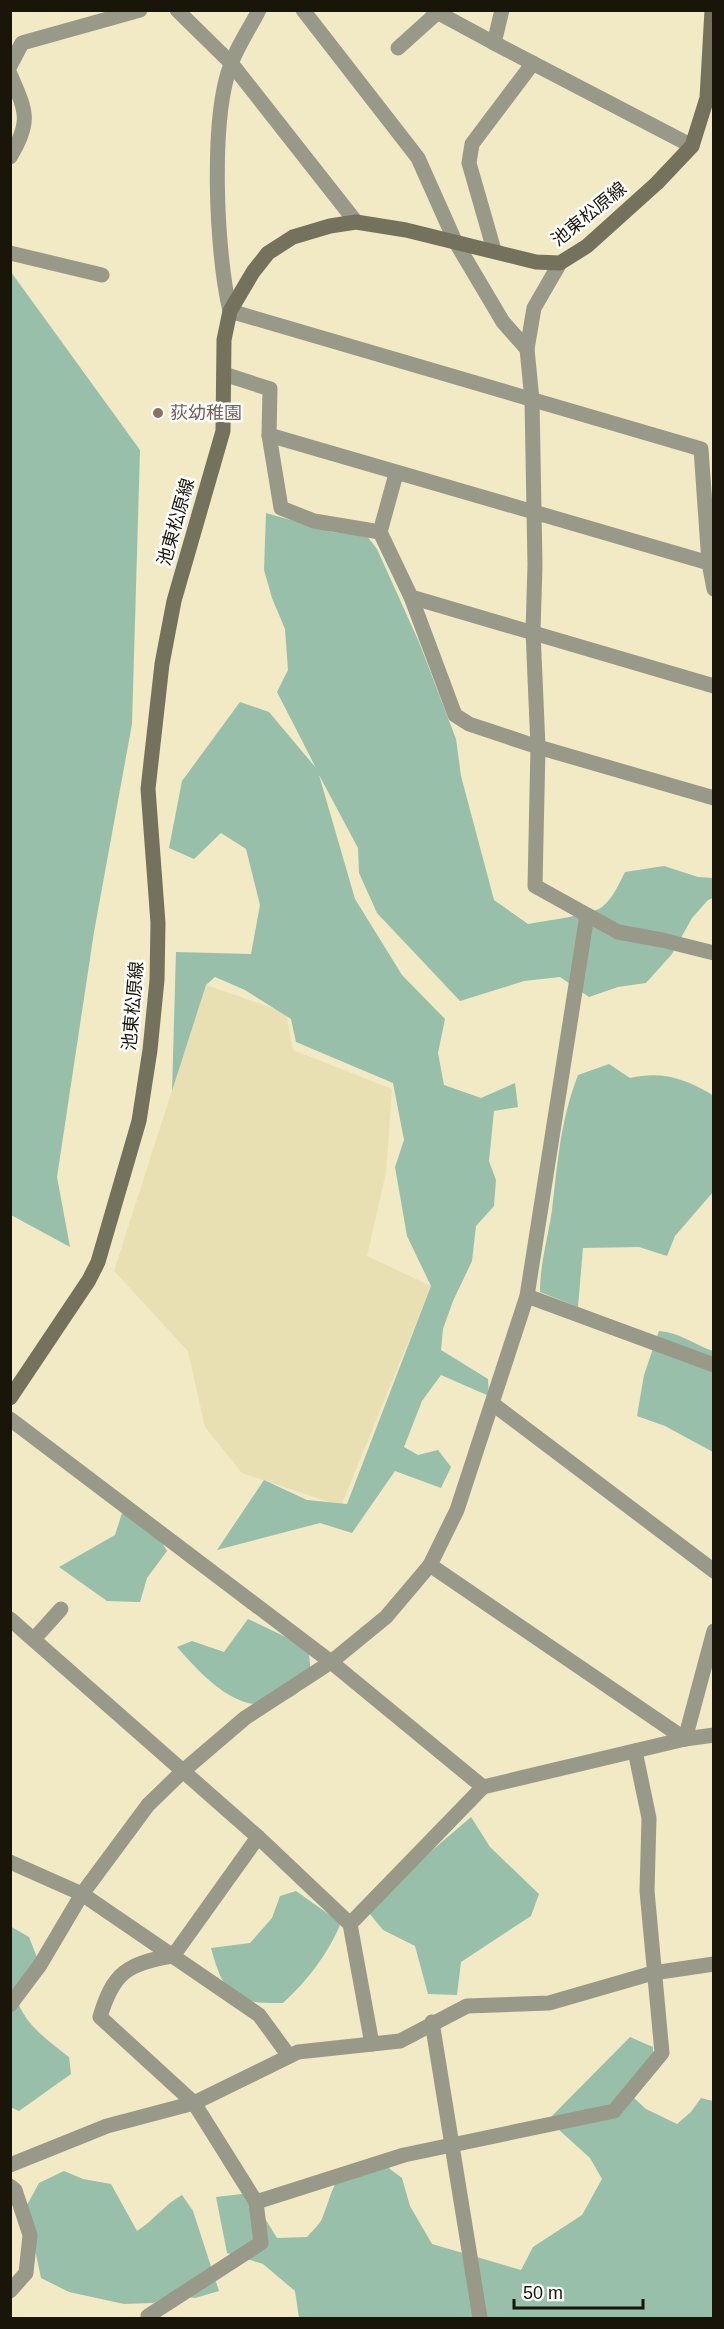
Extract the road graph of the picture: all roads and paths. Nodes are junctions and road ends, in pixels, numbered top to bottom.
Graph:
1 (140, 10) edge
2 (177, 10) edge
3 (259, 10) edge
4 (303, 10) edge
5 (502, 10) edge
6 (712, 10) edge
7 (435, 12) edge
8 (494, 43) junction
9 (398, 48) dead end
10 (713, 48) edge
11 (231, 63) junction
12 (532, 63) junction
13 (10, 66) edge
14 (10, 74) edge
15 (692, 146) junction
16 (10, 157) edge
17 (356, 222) junction
18 (455, 241) junction
19 (494, 250) junction
20 (10, 253) edge
21 (560, 263) junction
22 (102, 275) dead end
23 (230, 311) junction
24 (526, 350) junction
25 (224, 374) junction
26 (532, 400) junction
27 (269, 435) junction
28 (396, 474) junction
29 (533, 513) junction
30 (380, 532) junction
31 (709, 563) junction
32 (714, 589) edge
33 (411, 597) junction
34 (533, 631) junction
35 (714, 686) edge
36 (538, 747) junction
37 (714, 798) edge
38 (587, 915) junction
39 (714, 953) edge
40 (526, 1296) junction
41 (714, 1365) edge
42 (10, 1398) edge
43 (493, 1404) junction
44 (10, 1419) edge
45 (430, 1565) junction
46 (714, 1571) edge
47 (61, 1609) dead end
48 (10, 1619) edge
49 (714, 1631) edge
50 (34, 1639) junction
51 (331, 1662) junction
52 (714, 1736) edge
53 (685, 1739) junction
54 (635, 1751) junction
55 (183, 1771) junction
56 (483, 1787) junction
57 (258, 1837) junction
58 (10, 1862) edge
59 (82, 1893) junction
60 (350, 1924) junction
61 (173, 1956) junction
62 (714, 1964) edge
63 (653, 1973) junction
64 (10, 2005) edge
65 (432, 2022) junction
66 (372, 2044) junction
67 (289, 2056) junction
68 (194, 2103) junction
69 (454, 2144) junction
70 (10, 2165) edge
71 (10, 2186) edge
72 (256, 2202) junction
73 (10, 2291) edge
74 (148, 2316) dead end
75 (480, 2319) edge

1 - 13 street
2 - 11 street
3 - 11 street
4 - 18 street
5 - 8 street
6 - 10 main road, 池東松原線
7 - 8 street
7 - 9 street
8 - 12 street
10 - 15 main road, 池東松原線
11 - 17 street
11 - 23 street
12 - 15 street
12 - 19 street
14 - 16 street
15 - 21 main road, 池東松原線
17 - 18 main road, 池東松原線
17 - 23 main road, 池東松原線
18 - 19 main road, 池東松原線
18 - 24 street
19 - 21 main road, 池東松原線
20 - 22 street
21 - 24 street
23 - 25 main road, 池東松原線
23 - 26 street
24 - 26 street
25 - 27 street
25 - 42 main road, 池東松原線
26 - 29 street
26 - 31 street
27 - 28 street
27 - 30 street
28 - 29 street
28 - 30 street
29 - 31 street
29 - 34 street
30 - 33 street
31 - 32 street
33 - 34 street
33 - 36 street
34 - 35 street
34 - 36 street
36 - 37 street
36 - 38 street
38 - 39 street
38 - 40 street
40 - 41 street
40 - 43 street
43 - 45 street
43 - 46 street
44 - 51 street
45 - 51 street
45 - 53 street
47 - 50 street
48 - 50 street
49 - 53 street
50 - 55 street
51 - 55 street
51 - 56 street
52 - 53 street
53 - 54 street
54 - 56 street
54 - 63 street
55 - 57 street
55 - 59 street
56 - 60 street
57 - 60 street
57 - 61 street
58 - 59 street
59 - 61 street
59 - 64 street
60 - 66 street
61 - 67 street
61 - 68 street
62 - 63 street
63 - 65 street
63 - 69 street
65 - 66 street
65 - 69 street
66 - 67 street
67 - 68 street
68 - 70 street
68 - 72 street
69 - 72 street
69 - 75 street
71 - 73 street
72 - 74 street

